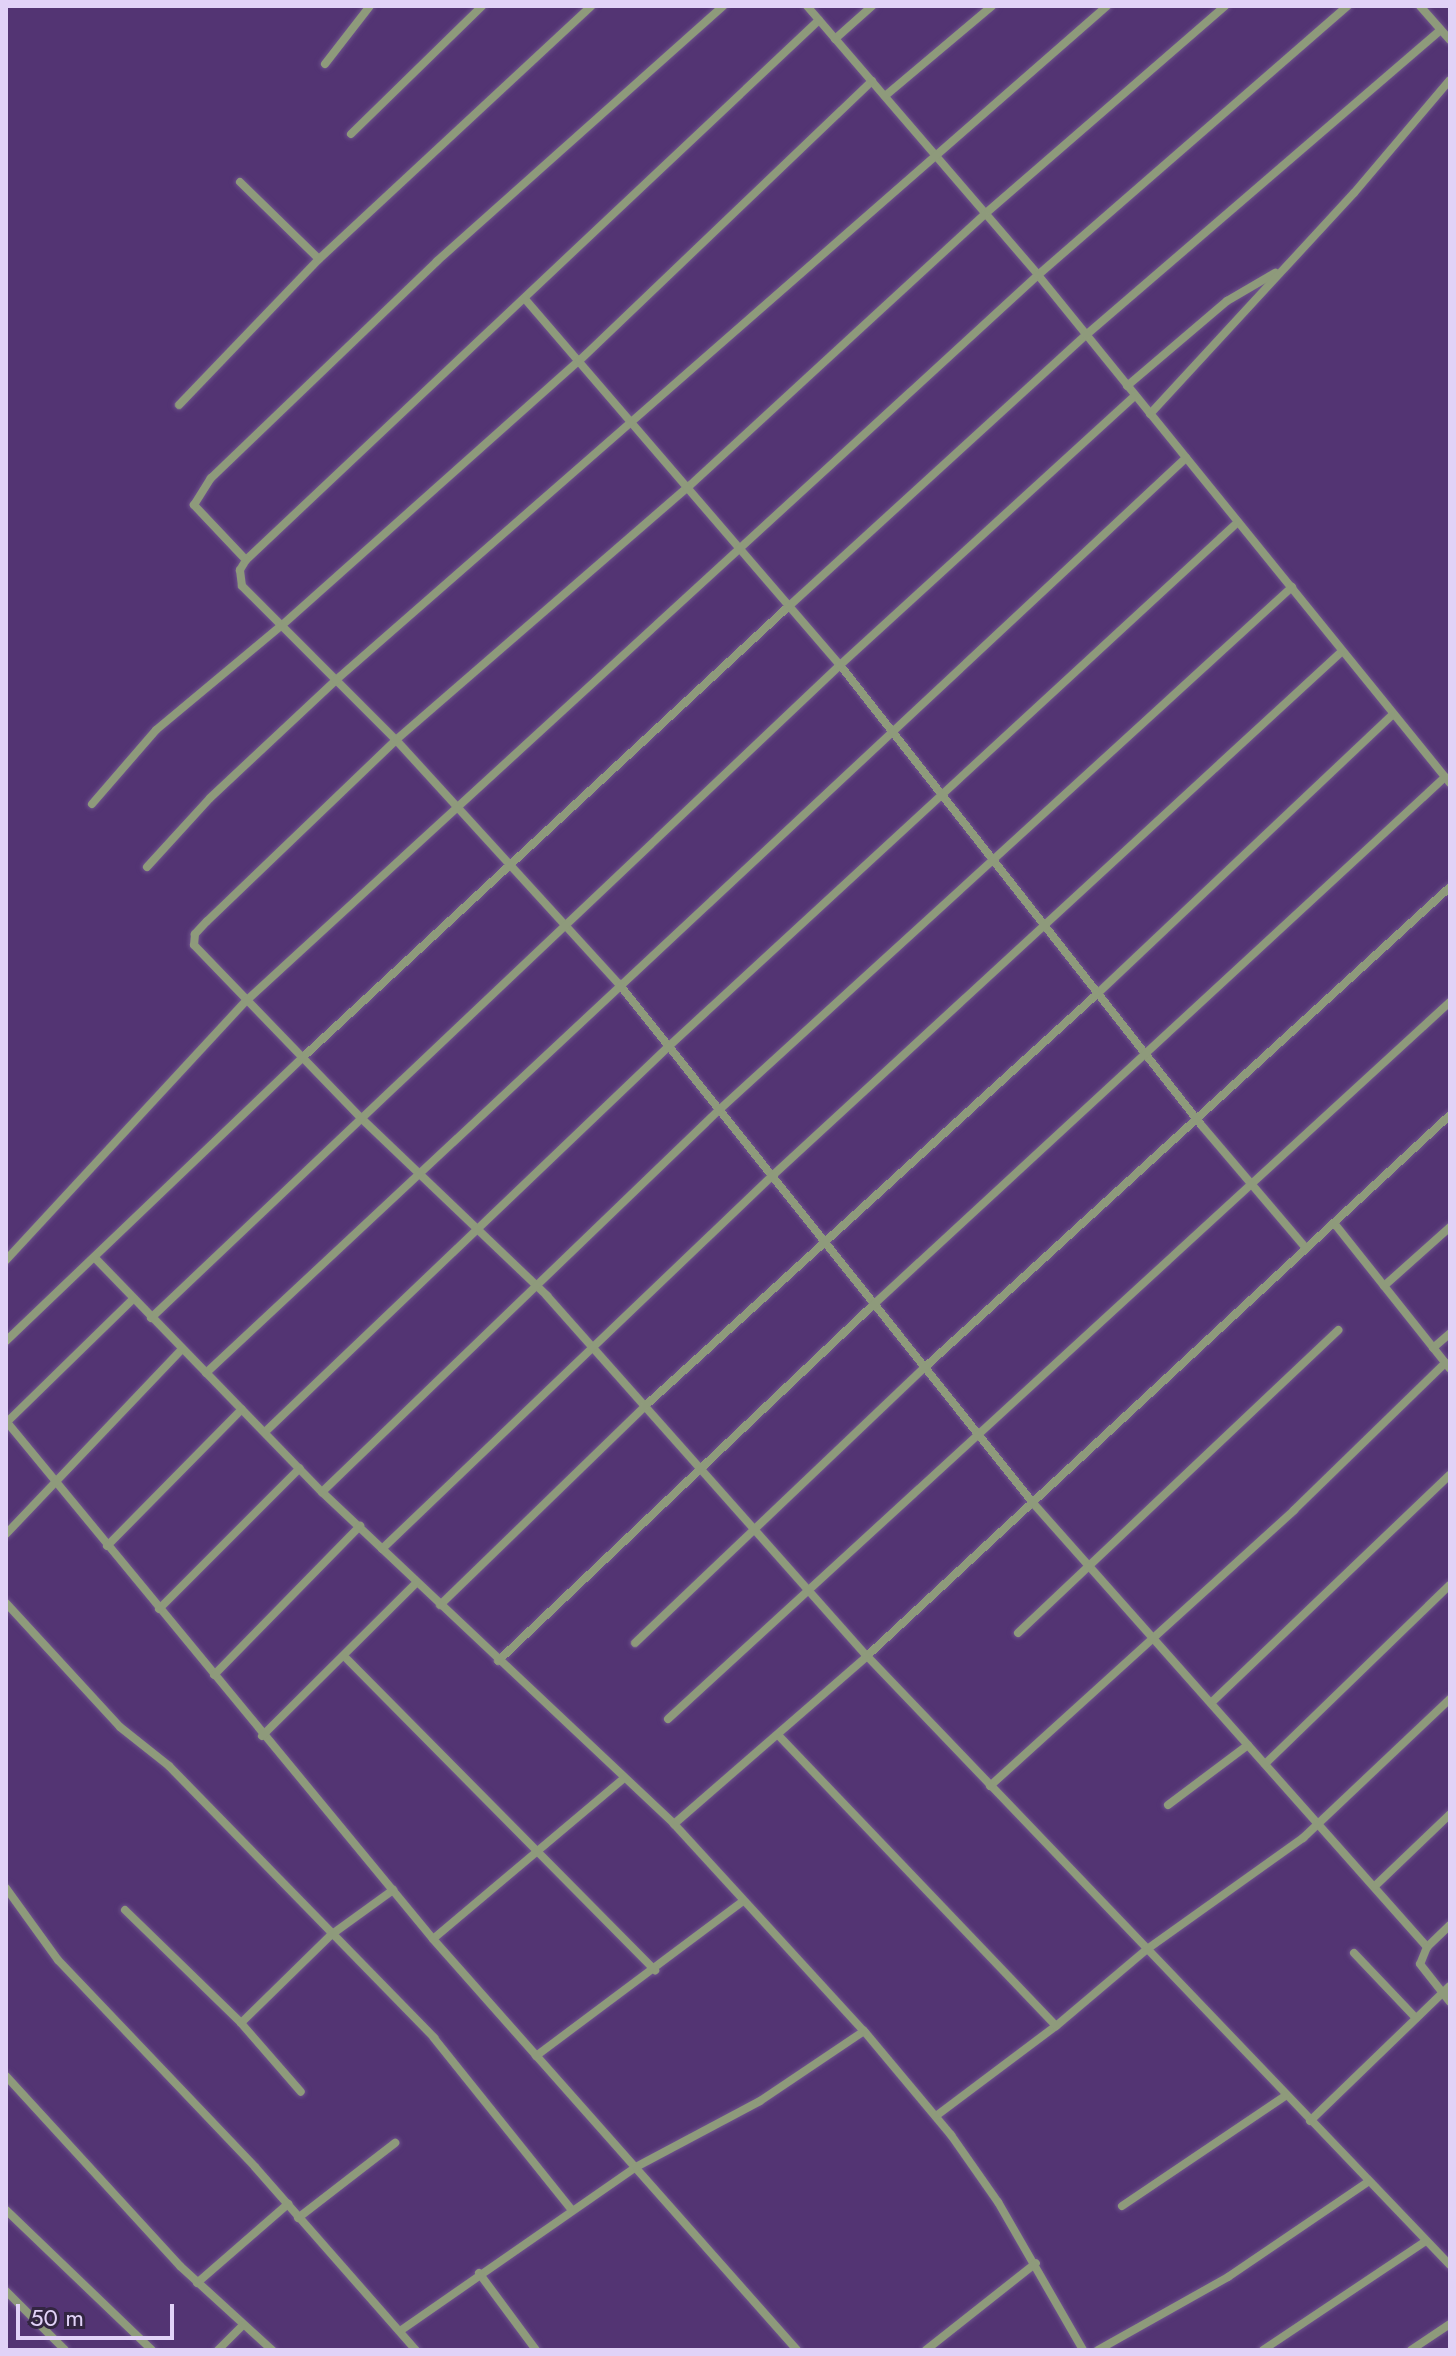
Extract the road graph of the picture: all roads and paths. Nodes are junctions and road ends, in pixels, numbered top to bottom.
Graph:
1 (370, 6) edge
2 (482, 6) edge
3 (591, 6) edge
4 (723, 6) edge
5 (807, 6) edge
6 (872, 6) edge
7 (992, 6) edge
8 (1107, 6) edge
9 (1225, 6) edge
10 (1347, 6) edge
11 (1420, 6) edge
12 (819, 20) junction
13 (1440, 31) junction
14 (835, 39) junction
15 (1450, 40) edge
16 (325, 64) dead end
17 (1450, 80) edge
18 (872, 81) junction
19 (885, 96) junction
20 (351, 134) dead end
21 (933, 154) junction
22 (240, 182) dead end
23 (984, 215) junction
24 (319, 259) junction
25 (1277, 272) junction
26 (1038, 275) junction
27 (525, 299) junction
28 (1086, 335) junction
29 (580, 360) junction
30 (1127, 386) junction
31 (1135, 396) junction
32 (179, 405) dead end
33 (1150, 414) junction
34 (634, 422) junction
35 (1186, 458) junction
36 (689, 486) junction
37 (1238, 522) junction
38 (740, 545) junction
39 (246, 560) junction
40 (1292, 587) junction
41 (789, 606) junction
42 (281, 626) junction
43 (1340, 653) junction
44 (840, 665) junction
45 (336, 680) junction
46 (1392, 715) junction
47 (892, 730) junction
48 (396, 740) junction
49 (1447, 780) edge
50 (941, 793) junction
51 (92, 804) dead end
52 (457, 808) junction
53 (994, 861) junction
54 (508, 865) junction
55 (147, 867) dead end
56 (1450, 887) edge
57 (1042, 924) junction
58 (565, 926) junction
59 (619, 984) junction
60 (1097, 994) junction
61 (246, 1001) junction
62 (1450, 1002) edge
63 (668, 1047) junction
64 (1146, 1055) junction
65 (302, 1058) junction
66 (719, 1110) junction
67 (1450, 1115) edge
68 (360, 1117) junction
69 (1196, 1119) junction
70 (419, 1171) junction
71 (771, 1177) junction
72 (1249, 1184) junction
73 (1334, 1223) junction
74 (1450, 1227) edge
75 (480, 1228) junction
76 (823, 1243) junction
77 (1306, 1248) junction
78 (96, 1259) junction
79 (6, 1260) edge
80 (1384, 1286) junction
81 (538, 1287) junction
82 (133, 1299) junction
83 (872, 1306) junction
84 (151, 1318) junction
85 (1338, 1330) dead end
86 (1450, 1333) edge
87 (6, 1341) edge
88 (591, 1346) junction
89 (1433, 1348) junction
90 (182, 1349) junction
91 (1448, 1366) edge
92 (923, 1369) junction
93 (206, 1373) junction
94 (645, 1406) junction
95 (242, 1409) junction
96 (6, 1422) edge
97 (265, 1432) junction
98 (977, 1434) junction
99 (300, 1468) junction
100 (698, 1471) junction
101 (1450, 1475) edge
102 (56, 1483) junction
103 (322, 1492) junction
104 (1033, 1503) junction
105 (360, 1526) junction
106 (753, 1531) junction
107 (6, 1534) edge
108 (107, 1546) junction
109 (382, 1549) junction
110 (1086, 1566) junction
111 (417, 1582) junction
112 (1450, 1585) edge
113 (809, 1593) junction
114 (6, 1603) edge
115 (440, 1605) junction
116 (159, 1609) junction
117 (1018, 1633) dead end
118 (1152, 1641) junction
119 (635, 1643) dead end
120 (867, 1656) junction
121 (345, 1657) junction
122 (498, 1661) junction
123 (214, 1675) junction
124 (1450, 1699) edge
125 (1211, 1703) junction
126 (668, 1719) dead end
127 (778, 1735) junction
128 (262, 1736) junction
129 (1248, 1745) junction
130 (1265, 1764) junction
131 (624, 1778) junction
132 (990, 1786) junction
133 (1168, 1805) dead end
134 (1450, 1814) edge
135 (1321, 1823) junction
136 (674, 1824) junction
137 (539, 1851) junction
138 (1375, 1886) junction
139 (6, 1888) edge
140 (393, 1890) junction
141 (742, 1902) junction
142 (125, 1910) dead end
143 (1450, 1925) edge
144 (331, 1935) junction
145 (433, 1939) junction
146 (1427, 1947) junction
147 (1146, 1950) junction
148 (1354, 1953) dead end
149 (655, 1970) junction
150 (1450, 1986) edge
151 (1442, 1993) junction
152 (1450, 2002) edge
153 (1416, 2018) junction
154 (241, 2023) junction
155 (1056, 2026) junction
156 (864, 2031) junction
157 (536, 2056) junction
158 (6, 2076) edge
159 (301, 2092) dead end
160 (1285, 2096) junction
161 (936, 2116) junction
162 (1310, 2121) junction
163 (395, 2143) dead end
164 (636, 2167) junction
165 (1368, 2182) junction
166 (288, 2204) junction
167 (1122, 2206) dead end
168 (571, 2209) junction
169 (6, 2210) edge
170 (298, 2218) junction
171 (1426, 2241) junction
172 (1036, 2263) junction
173 (1450, 2265) edge
174 (479, 2273) junction
175 (197, 2283) junction
176 (6, 2291) edge
177 (1450, 2324) edge
178 (242, 2326) junction
179 (400, 2331) junction
180 (65, 2350) edge
181 (152, 2350) edge
182 (218, 2350) edge
183 (272, 2350) edge
184 (416, 2350) edge
185 (536, 2350) edge
186 (797, 2350) edge
187 (926, 2350) edge
188 (1083, 2350) edge
189 (1098, 2350) edge
190 (1263, 2350) edge
191 (1411, 2350) edge

1 - 16 street
2 - 20 street
3 - 24 street
4 - 39 street
5 - 12 street
6 - 14 street
7 - 19 street
8 - 21 street
9 - 23 street
10 - 26 street
11 - 13 street
12 - 14 street
12 - 27 street
13 - 15 street
13 - 28 street
14 - 18 street
17 - 25 street
18 - 19 street
18 - 29 street
19 - 21 street
21 - 23 street
21 - 34 street
22 - 24 street
23 - 26 street
23 - 36 street
24 - 32 street
25 - 30 street
25 - 33 street
26 - 28 street
26 - 38 street
27 - 29 street
27 - 39 street
28 - 30 street
28 - 41 street
29 - 34 street
29 - 42 street
30 - 31 street
31 - 33 street
31 - 44 street
33 - 35 street
34 - 36 street
34 - 45 street
35 - 37 street
35 - 47 street
36 - 38 street
36 - 48 street
37 - 40 street
37 - 50 street
38 - 41 street
38 - 52 street
39 - 42 street
40 - 43 street
40 - 53 street
41 - 44 street
41 - 54 street
42 - 45 street
42 - 51 street
43 - 46 street
43 - 57 street
44 - 47 street
44 - 58 street
45 - 48 street
45 - 55 street
46 - 49 street
46 - 60 street
47 - 50 street
47 - 59 street
48 - 52 street
48 - 61 street
49 - 64 street
50 - 53 street
50 - 63 street
52 - 54 street
52 - 61 street
53 - 57 street
53 - 66 street
54 - 58 street
54 - 65 street
56 - 69 street
57 - 60 street
57 - 71 street
58 - 59 street
58 - 68 street
59 - 63 street
59 - 70 street
60 - 64 street
60 - 76 street
61 - 65 street
61 - 79 street
62 - 72 street
63 - 66 street
63 - 75 street
64 - 69 street
64 - 83 street
65 - 68 street
65 - 78 street
66 - 71 street
66 - 81 street
67 - 73 street
68 - 70 street
68 - 84 street
69 - 72 street
69 - 92 street
70 - 75 street
70 - 93 street
71 - 76 street
71 - 88 street
72 - 77 street
72 - 98 street
73 - 77 street
73 - 80 street
74 - 80 street
75 - 81 street
75 - 97 street
76 - 83 street
76 - 94 street
77 - 104 street
78 - 82 street
78 - 87 street
80 - 89 street
81 - 88 street
81 - 103 street
82 - 84 street
82 - 96 street
83 - 92 street
83 - 100 street
84 - 90 street
85 - 110 street
86 - 89 street
88 - 94 street
88 - 109 street
89 - 91 street
90 - 93 street
90 - 102 street
91 - 118 street
92 - 98 street
92 - 106 street
93 - 95 street
94 - 100 street
94 - 115 street
95 - 97 street
95 - 108 street
96 - 102 street
97 - 99 street
98 - 104 street
98 - 113 street
99 - 103 street
99 - 116 street
100 - 106 street
100 - 122 street
101 - 125 street
102 - 107 street
102 - 108 street
103 - 105 street
104 - 110 street
104 - 120 street
105 - 109 street
105 - 123 street
106 - 113 street
106 - 119 street
108 - 116 street
109 - 111 street
110 - 117 street
110 - 118 street
111 - 115 street
111 - 121 street
112 - 130 street
113 - 120 street
113 - 126 street
114 - 144 street
115 - 122 street
116 - 123 street
118 - 125 street
118 - 132 street
120 - 127 street
120 - 132 street
121 - 128 street
121 - 137 street
122 - 131 street
123 - 128 street
124 - 135 street
125 - 129 street
127 - 136 street
127 - 155 street
128 - 140 street
129 - 130 street
129 - 133 street
130 - 135 street
131 - 136 street
131 - 137 street
132 - 147 street
134 - 138 street
135 - 138 street
135 - 147 street
136 - 141 street
137 - 145 street
137 - 149 street
138 - 146 street
139 - 166 street
140 - 144 street
140 - 145 street
141 - 149 street
141 - 156 street
142 - 154 street
143 - 146 street
144 - 154 street
144 - 168 street
145 - 157 street
146 - 151 street
147 - 155 street
147 - 160 street
148 - 153 street
149 - 157 street
150 - 151 street
151 - 152 street
151 - 153 street
153 - 162 street
154 - 159 street
155 - 161 street
156 - 161 street
156 - 164 street
157 - 164 street
158 - 175 street
160 - 162 street
160 - 167 street
161 - 172 street
162 - 165 street
163 - 170 street
164 - 168 street
164 - 186 street
165 - 171 street
165 - 189 street
166 - 170 street
166 - 175 street
168 - 174 street
169 - 181 street
170 - 179 street
171 - 173 street
171 - 190 street
172 - 187 street
172 - 188 street
174 - 179 street
174 - 185 street
175 - 178 street
176 - 180 street
177 - 191 street
178 - 182 street
178 - 183 street
179 - 184 street

